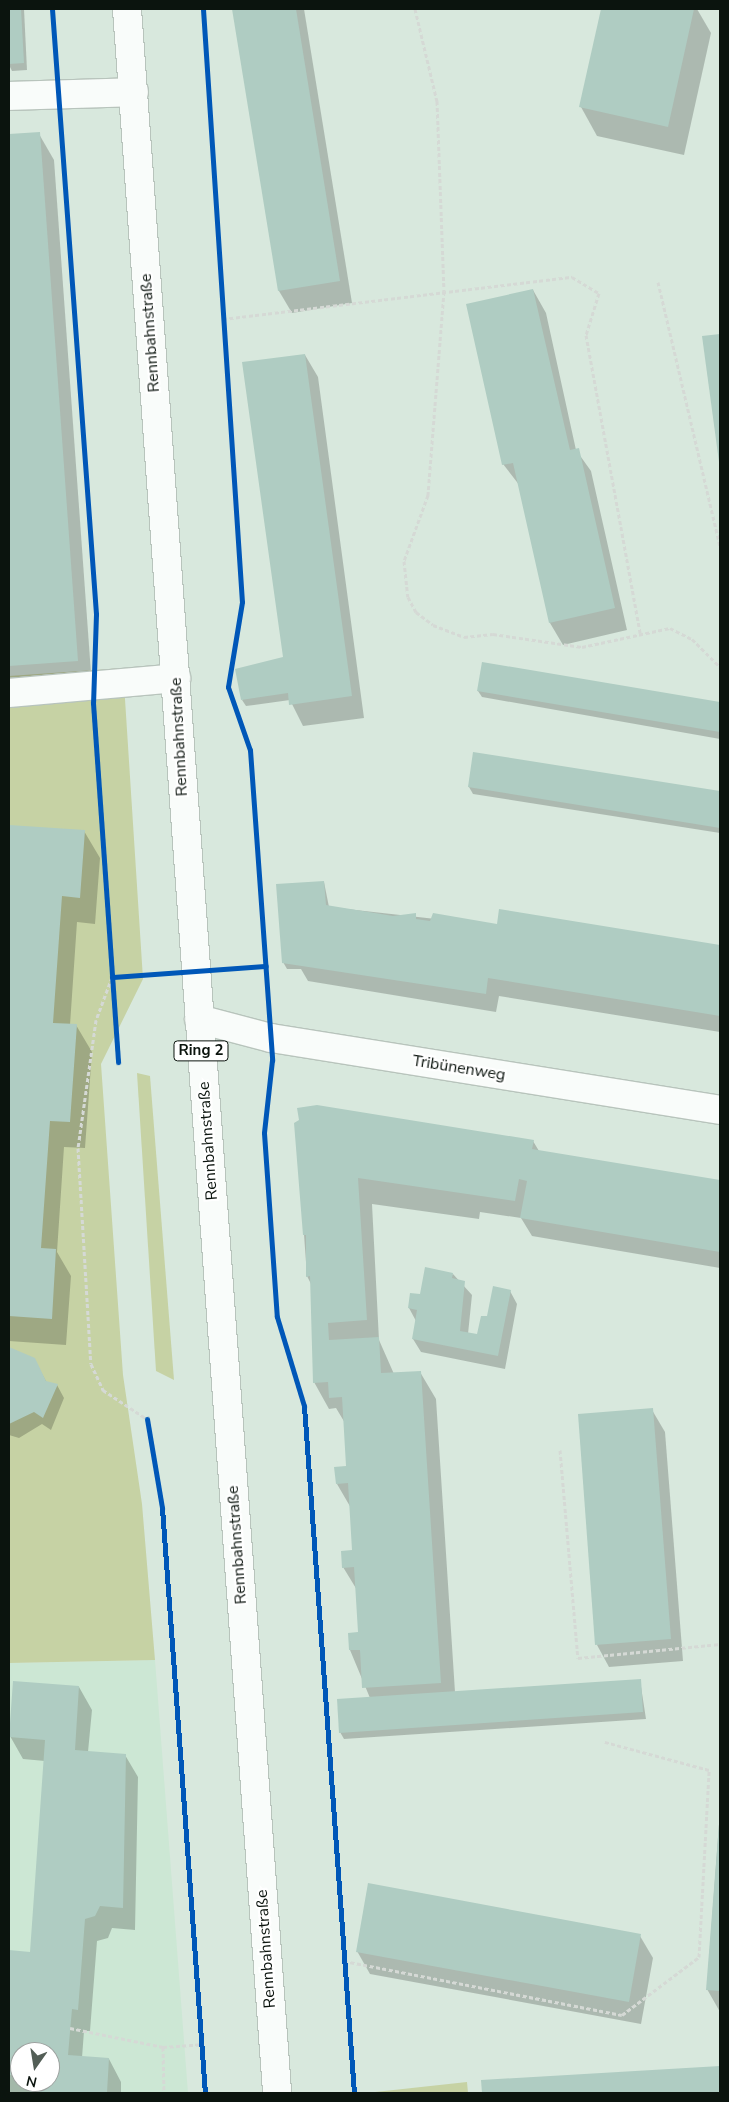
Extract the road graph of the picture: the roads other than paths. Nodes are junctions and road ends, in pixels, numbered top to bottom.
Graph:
1 (127, 9) edge
2 (134, 92) junction
3 (9, 96) edge
4 (176, 678) junction
5 (9, 694) edge
6 (199, 1019) junction
7 (720, 1110) edge
8 (277, 2093) edge

1 - 2 main road, Rennbahnstraße / Ring 2
2 - 3 main road
2 - 4 main road, Rennbahnstraße / Ring 2
4 - 5 main road
4 - 6 main road, Rennbahnstraße / Ring 2
6 - 7 main road, Tribünenweg
6 - 8 main road, Rennbahnstraße / Ring 2

